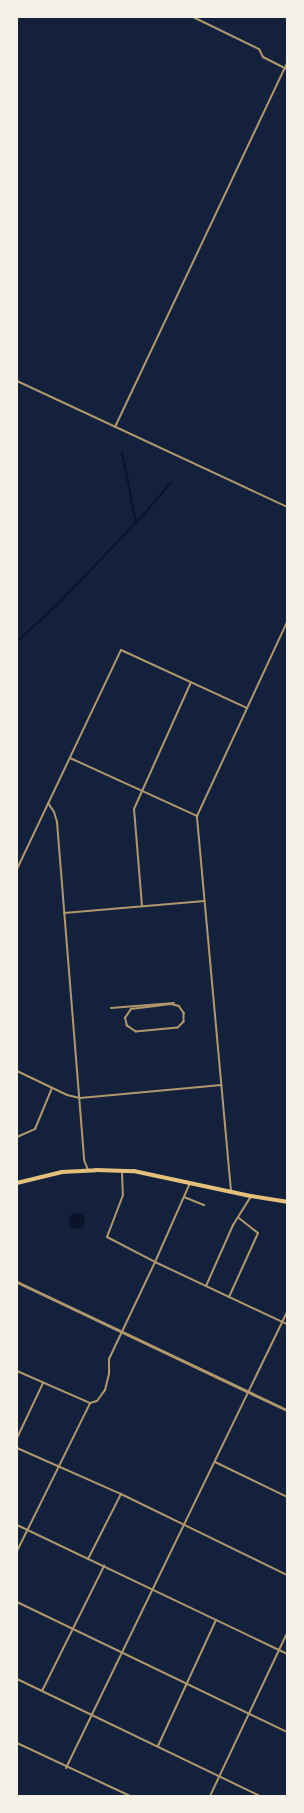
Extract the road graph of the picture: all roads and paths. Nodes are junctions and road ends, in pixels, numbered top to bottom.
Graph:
1 (193, 17) edge
2 (287, 63) edge
3 (286, 68) edge
4 (17, 381) edge
5 (115, 427) junction
6 (287, 507) edge
7 (287, 622) edge
8 (191, 682) junction
9 (247, 708) junction
10 (70, 758) junction
11 (142, 791) junction
12 (48, 803) junction
13 (197, 816) junction
14 (17, 869) edge
15 (204, 901) junction
16 (142, 906) junction
17 (64, 913) junction
18 (172, 1004) junction
19 (110, 1008) dead end
20 (17, 1071) edge
21 (221, 1085) junction
22 (52, 1088) junction
23 (80, 1098) junction
24 (17, 1138) edge
25 (88, 1170) junction
26 (122, 1170) junction
27 (17, 1182) edge
28 (190, 1182) junction
29 (231, 1191) junction
30 (251, 1196) junction
31 (184, 1197) junction
32 (287, 1202) edge
33 (204, 1205) dead end
34 (239, 1218) junction
35 (156, 1262) junction
36 (17, 1282) edge
37 (206, 1286) junction
38 (229, 1296) junction
39 (287, 1312) edge
40 (282, 1322) junction
41 (287, 1324) edge
42 (122, 1332) junction
43 (17, 1371) edge
44 (43, 1383) junction
45 (249, 1392) junction
46 (90, 1403) junction
47 (287, 1410) edge
48 (17, 1438) edge
49 (17, 1448) edge
50 (215, 1462) junction
51 (58, 1466) junction
52 (121, 1494) junction
53 (287, 1497) edge
54 (17, 1525) edge
55 (184, 1525) junction
56 (27, 1530) junction
57 (17, 1551) edge
58 (88, 1559) junction
59 (104, 1566) junction
60 (287, 1575) edge
61 (153, 1590) junction
62 (17, 1602) edge
63 (216, 1620) junction
64 (72, 1628) junction
65 (287, 1633) edge
66 (279, 1651) junction
67 (122, 1652) junction
68 (287, 1654) edge
69 (17, 1679) edge
70 (187, 1683) junction
71 (42, 1691) junction
72 (250, 1714) junction
73 (91, 1715) junction
74 (287, 1732) edge
75 (17, 1743) edge
76 (158, 1747) junction
77 (66, 1768) junction
78 (220, 1776) junction
79 (130, 1796) edge
80 (210, 1796) edge
81 (260, 1796) edge

1 - 3 street
2 - 3 street
3 - 5 street
4 - 5 street
5 - 6 street
7 - 9 street
8 - 9 street
8 - 10 street
8 - 11 street
9 - 13 street
10 - 11 street
10 - 12 street
11 - 13 street
11 - 16 street
12 - 14 street
12 - 17 street
13 - 15 street
15 - 16 street
15 - 21 street
16 - 17 street
17 - 23 street
18 - 18 street
18 - 19 street
20 - 22 street
21 - 23 street
21 - 29 street
22 - 23 street
22 - 24 street
23 - 25 street
25 - 26 main road
25 - 27 main road
26 - 28 main road
26 - 35 street
28 - 29 main road
28 - 31 street
29 - 30 main road
30 - 32 main road
30 - 34 street
31 - 33 street
31 - 35 street
34 - 37 street
34 - 38 street
35 - 37 street
35 - 42 street
36 - 42 street
37 - 38 street
38 - 40 street
39 - 40 street
40 - 41 street
40 - 45 street
42 - 45 street
42 - 46 street
43 - 44 street
44 - 46 street
44 - 48 street
45 - 47 street
45 - 50 street
46 - 51 street
49 - 51 street
50 - 53 street
50 - 55 street
51 - 52 street
51 - 56 street
52 - 55 street
52 - 58 street
54 - 56 street
55 - 60 street
55 - 61 street
56 - 57 street
56 - 58 street
58 - 59 street
59 - 61 street
59 - 64 street
61 - 63 street
61 - 67 street
62 - 64 street
63 - 66 street
63 - 70 street
64 - 67 street
64 - 71 street
65 - 66 street
66 - 68 street
66 - 72 street
67 - 70 street
67 - 73 street
69 - 71 street
70 - 72 street
70 - 76 street
71 - 73 street
72 - 74 street
72 - 78 street
73 - 76 street
73 - 77 street
75 - 77 street
76 - 78 street
77 - 79 street
78 - 80 street
78 - 81 street

